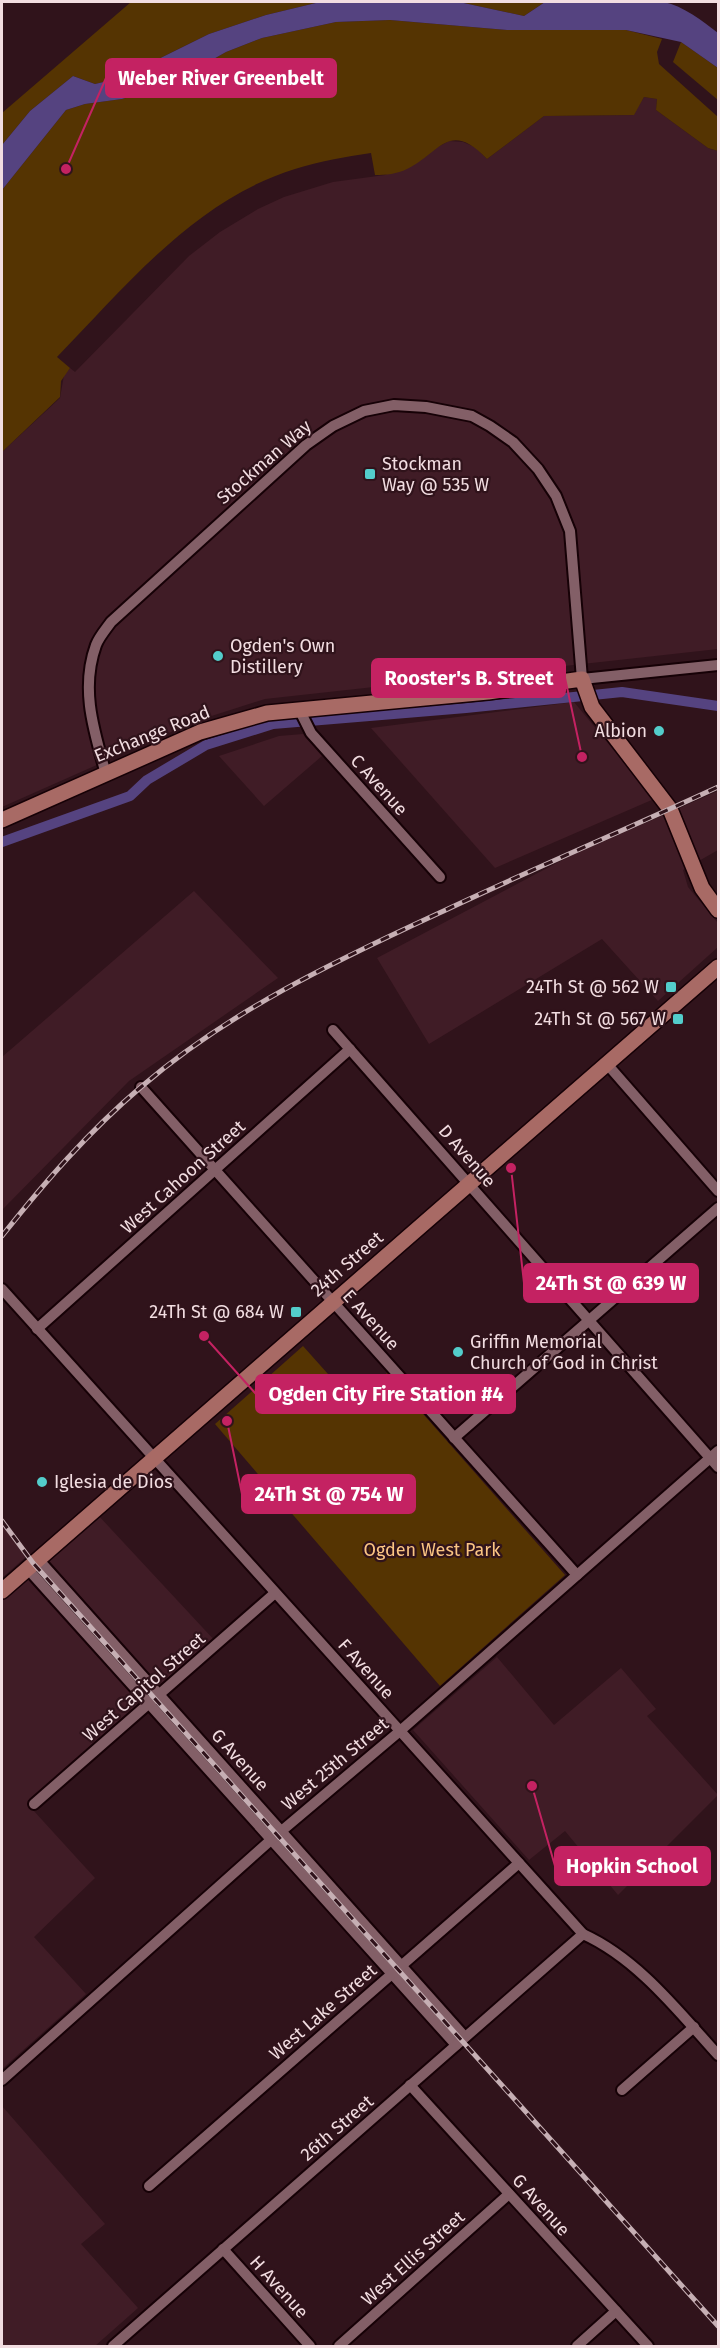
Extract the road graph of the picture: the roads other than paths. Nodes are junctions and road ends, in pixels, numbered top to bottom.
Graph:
1 (718, 665) edge
2 (583, 684) junction
3 (300, 711) junction
4 (106, 774) junction
5 (2, 820) edge
6 (440, 877) dead end
7 (718, 910) edge
8 (718, 967) edge
9 (333, 1030) dead end
10 (350, 1049) junction
11 (607, 1064) junction
12 (141, 1087) dead end
13 (216, 1170) junction
14 (469, 1184) junction
15 (718, 1191) edge
16 (718, 1208) edge
17 (2, 1289) edge
18 (333, 1302) junction
19 (589, 1320) junction
20 (37, 1329) junction
21 (454, 1438) junction
22 (715, 1454) edge
23 (154, 1458) junction
24 (718, 1467) edge
25 (33, 1563) junction
26 (577, 1575) junction
27 (2, 1591) edge
28 (275, 1593) junction
29 (160, 1696) junction
30 (150, 1704) junction
31 (400, 1731) junction
32 (34, 1804) dead end
33 (282, 1831) junction
34 (272, 1839) junction
35 (519, 1863) junction
36 (583, 1934) junction
37 (402, 1965) junction
38 (393, 1973) junction
39 (694, 2027) junction
40 (465, 2037) junction
41 (456, 2045) junction
42 (718, 2055) edge
43 (2, 2080) edge
44 (410, 2085) junction
45 (622, 2090) dead end
46 (149, 2186) dead end
47 (509, 2194) junction
48 (224, 2249) junction
49 (616, 2312) junction
50 (113, 2346) edge
51 (310, 2346) edge
52 (339, 2346) edge
53 (577, 2346) edge
54 (648, 2346) edge

1 - 2 street, Exchange Road
2 - 3 main road, Exchange Road
2 - 4 street, Stockman Way
2 - 7 main road
3 - 4 main road, Exchange Road
3 - 6 street, C Avenue
4 - 5 main road, Exchange Road
8 - 11 main road, 24th Street
9 - 10 street, D Avenue
10 - 13 street, West Cahoon Street
10 - 14 street, D Avenue
11 - 14 main road, 24th Street
11 - 15 street
12 - 13 street, E Avenue
13 - 18 street, E Avenue
13 - 20 street, West Cahoon Street
14 - 18 main road, 24th Street
14 - 19 street, D Avenue
16 - 19 street
17 - 20 street, F Avenue
18 - 21 street, E Avenue
18 - 23 main road, 24th Street
19 - 21 street
19 - 22 street, D Avenue
20 - 23 street, F Avenue
21 - 26 street, E Avenue
22 - 24 street, D Avenue
22 - 26 street, West 25th Street
23 - 25 main road, 24th Street
23 - 28 street, F Avenue
25 - 27 main road, 24th Street
25 - 29 street, G Avenue
25 - 30 street, G Avenue
26 - 31 street, West 25th Street
28 - 29 street, West Capitol Street
28 - 31 street, F Avenue
29 - 30 street, West Capitol Street
29 - 33 street, G Avenue
30 - 32 street, West Capitol Street
30 - 34 street, G Avenue
31 - 33 street, West 25th Street
31 - 35 street, F Avenue
33 - 34 street, West 25th Street
33 - 37 street, G Avenue
34 - 38 street, G Avenue
34 - 43 street, West 25th Street
35 - 36 street, F Avenue
35 - 37 street, West Lake Street
36 - 39 street, F Avenue
36 - 40 street, 26th Street
37 - 38 street, West Lake Street
37 - 40 street, G Avenue
38 - 41 street, G Avenue
38 - 46 street, West Lake Street
39 - 42 street, F Avenue
39 - 45 street
40 - 41 street, 26th Street
41 - 44 street, 26th Street
44 - 47 street, G Avenue
44 - 48 street, 26th Street
47 - 49 street, G Avenue
47 - 52 street, West Ellis Street
48 - 50 street, 26th Street
48 - 51 street, H Avenue
49 - 53 street
49 - 54 street, G Avenue

